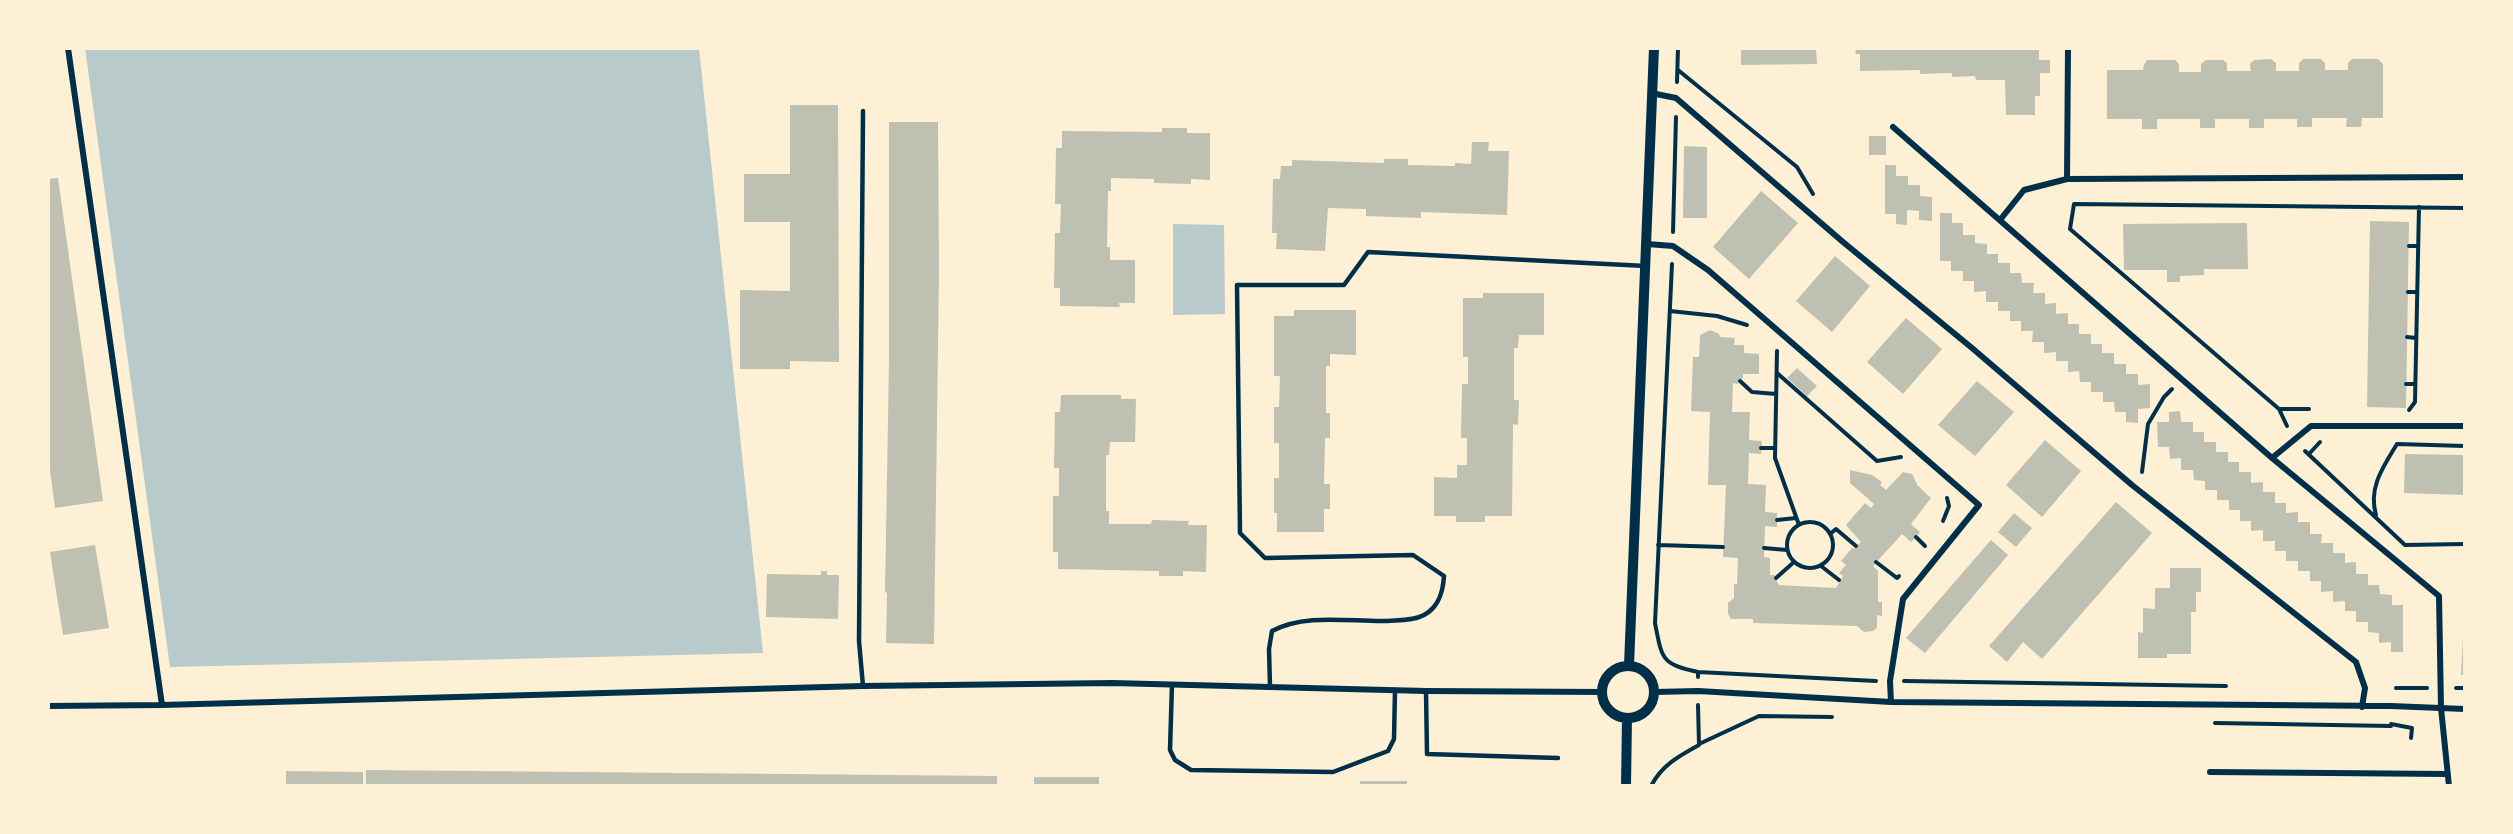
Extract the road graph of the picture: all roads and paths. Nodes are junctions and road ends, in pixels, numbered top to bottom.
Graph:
1 (68, 48) edge
2 (1654, 48) edge
3 (1678, 48) edge
4 (2068, 48) edge
5 (1678, 70) junction
6 (1651, 93) junction
7 (1676, 98) junction
8 (863, 111) dead end
9 (1893, 128) dead end
10 (2465, 177) edge
11 (2067, 179) junction
12 (1814, 196) dead end
13 (2419, 207) junction
14 (2465, 208) edge
15 (2000, 220) junction
16 (1647, 244) junction
17 (1673, 246) junction
18 (2409, 246) dead end
19 (2418, 246) junction
20 (1646, 266) junction
21 (2408, 292) dead end
22 (2417, 292) junction
23 (1670, 311) junction
24 (1752, 327) dead end
25 (2407, 337) dead end
26 (2416, 338) junction
27 (1773, 345) dead end
28 (1777, 374) junction
29 (2182, 377) junction
30 (1740, 381) dead end
31 (2406, 384) dead end
32 (2415, 384) junction
33 (1776, 394) junction
34 (2279, 409) junction
35 (2315, 409) dead end
36 (2399, 410) dead end
37 (2465, 426) edge
38 (2294, 440) junction
39 (2331, 442) dead end
40 (2386, 444) dead end
41 (2397, 444) junction
42 (2465, 446) edge
43 (1761, 448) dead end
44 (1775, 448) junction
45 (2309, 454) junction
46 (1903, 457) dead end
47 (2272, 458) junction
48 (2132, 485) junction
49 (1944, 493) dead end
50 (1796, 518) junction
51 (2376, 518) junction
52 (1777, 520) dead end
53 (1799, 525) junction
54 (1938, 529) dead end
55 (1830, 534) junction
56 (1916, 537) dead end
57 (1932, 537) dead end
58 (2465, 544) edge
59 (1658, 545) junction
60 (1856, 546) dead end
61 (1925, 546) junction
62 (1723, 547) dead end
63 (1764, 548) dead end
64 (1787, 550) junction
65 (1920, 551) dead end
66 (1794, 562) junction
67 (1876, 562) dead end
68 (1821, 566) junction
69 (1903, 571) dead end
70 (1776, 578) dead end
71 (1839, 580) dead end
72 (1629, 664) junction
73 (1698, 672) dead end
74 (1172, 684) junction
75 (863, 686) junction
76 (1270, 687) junction
77 (1395, 690) junction
78 (1426, 692) junction
79 (1601, 692) junction
80 (1655, 692) junction
81 (1891, 702) junction
82 (162, 705) junction
83 (48, 706) edge
84 (2362, 707) junction
85 (2441, 708) junction
86 (2465, 710) edge
87 (1843, 717) dead end
88 (1628, 718) junction
89 (2212, 723) dead end
90 (2391, 726) dead end
91 (1699, 745) dead end
92 (1558, 758) dead end
93 (2210, 772) dead end
94 (2447, 774) junction
95 (1626, 786) edge
96 (2449, 786) edge

1 - 82 street
2 - 6 street
3 - 5 path
4 - 11 street
5 - 7 path
5 - 12 path
6 - 7 street
6 - 16 street
7 - 17 path
7 - 48 street
8 - 75 lane
9 - 15 street
10 - 11 street
11 - 15 street
13 - 14 path
13 - 19 path
13 - 34 path
15 - 29 street
16 - 17 street
16 - 20 street
17 - 23 path
17 - 81 street
18 - 19 path
19 - 22 path
20 - 72 street
20 - 76 lane
21 - 22 path
22 - 26 path
23 - 24 path
23 - 59 path
25 - 26 path
26 - 32 path
27 - 28 path
28 - 33 path
28 - 46 path
29 - 47 street
29 - 48 path
30 - 33 path
31 - 32 path
32 - 36 path
33 - 44 path
34 - 35 path
34 - 38 path
37 - 38 street
38 - 45 path
38 - 47 street
39 - 45 path
40 - 41 path
41 - 42 path
41 - 51 path
43 - 44 path
44 - 50 path
45 - 51 path
47 - 85 street
48 - 84 street
49 - 54 path
50 - 52 path
50 - 53 path
51 - 58 path
53 - 55 path
53 - 64 path
55 - 60 path
55 - 68 path
56 - 61 path
57 - 61 path
59 - 62 path
59 - 73 path
61 - 65 path
63 - 64 path
64 - 66 path
66 - 68 path
66 - 70 path
67 - 69 path
68 - 71 path
72 - 79 street
72 - 80 street
74 - 75 street
74 - 76 street
74 - 77 lane
75 - 82 street
76 - 77 street
77 - 78 street
78 - 79 street
78 - 92 lane
79 - 88 street
80 - 81 street
80 - 88 street
81 - 84 street
82 - 83 street
84 - 85 street
85 - 86 street
85 - 94 street
87 - 91 path
88 - 95 street
89 - 90 path
93 - 94 street
94 - 96 street

